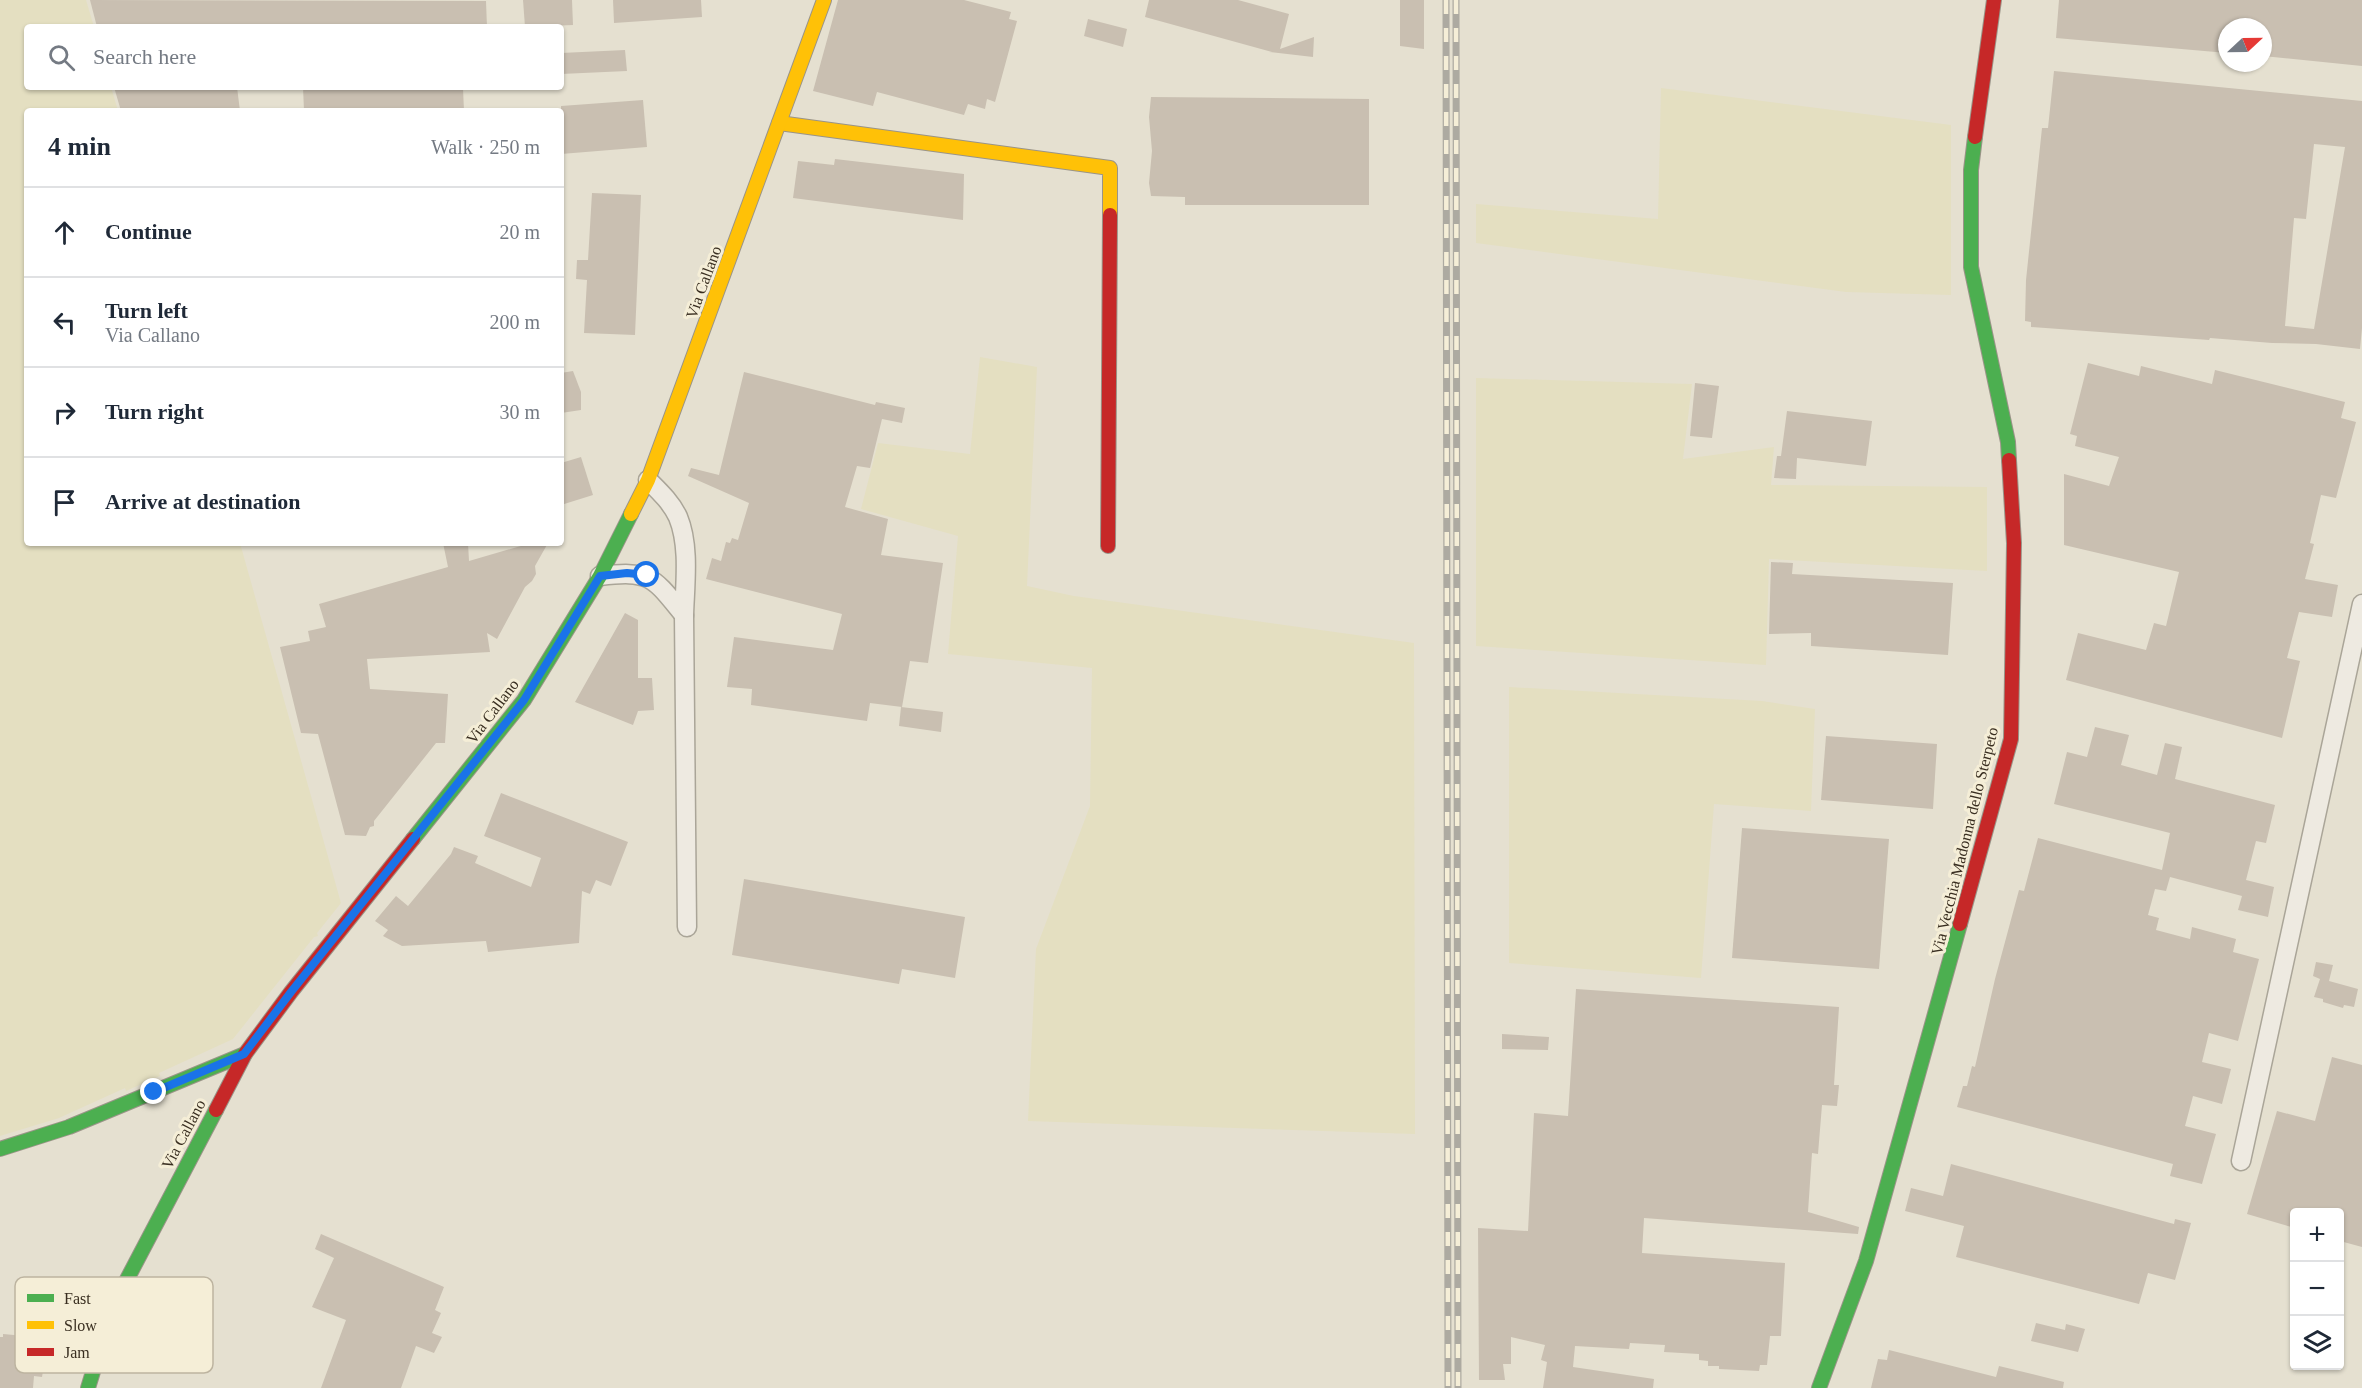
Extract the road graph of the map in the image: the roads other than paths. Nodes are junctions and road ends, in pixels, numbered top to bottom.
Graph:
1 (824, 0) edge
2 (1994, 0) edge
3 (779, 123) junction
4 (648, 480) junction
5 (1108, 546) dead end
6 (600, 576) junction
7 (2362, 604) edge
8 (684, 615) junction
9 (687, 927) dead end
10 (244, 1054) junction
11 (0, 1149) edge
12 (2241, 1161) dead end
13 (128, 1277) edge
14 (93, 1373) edge
15 (88, 1388) edge
16 (1819, 1388) edge

1 - 3 street, Via Callano
2 - 16 street, Via Vecchia Madonna dello Sterpeto
3 - 4 street, Via Callano
3 - 5 street
4 - 6 street, Via Callano
4 - 8 street
6 - 8 street
6 - 10 street, Via Callano
7 - 12 street
8 - 9 street
10 - 11 street
10 - 13 street, Via Callano
14 - 15 street, Via Callano

